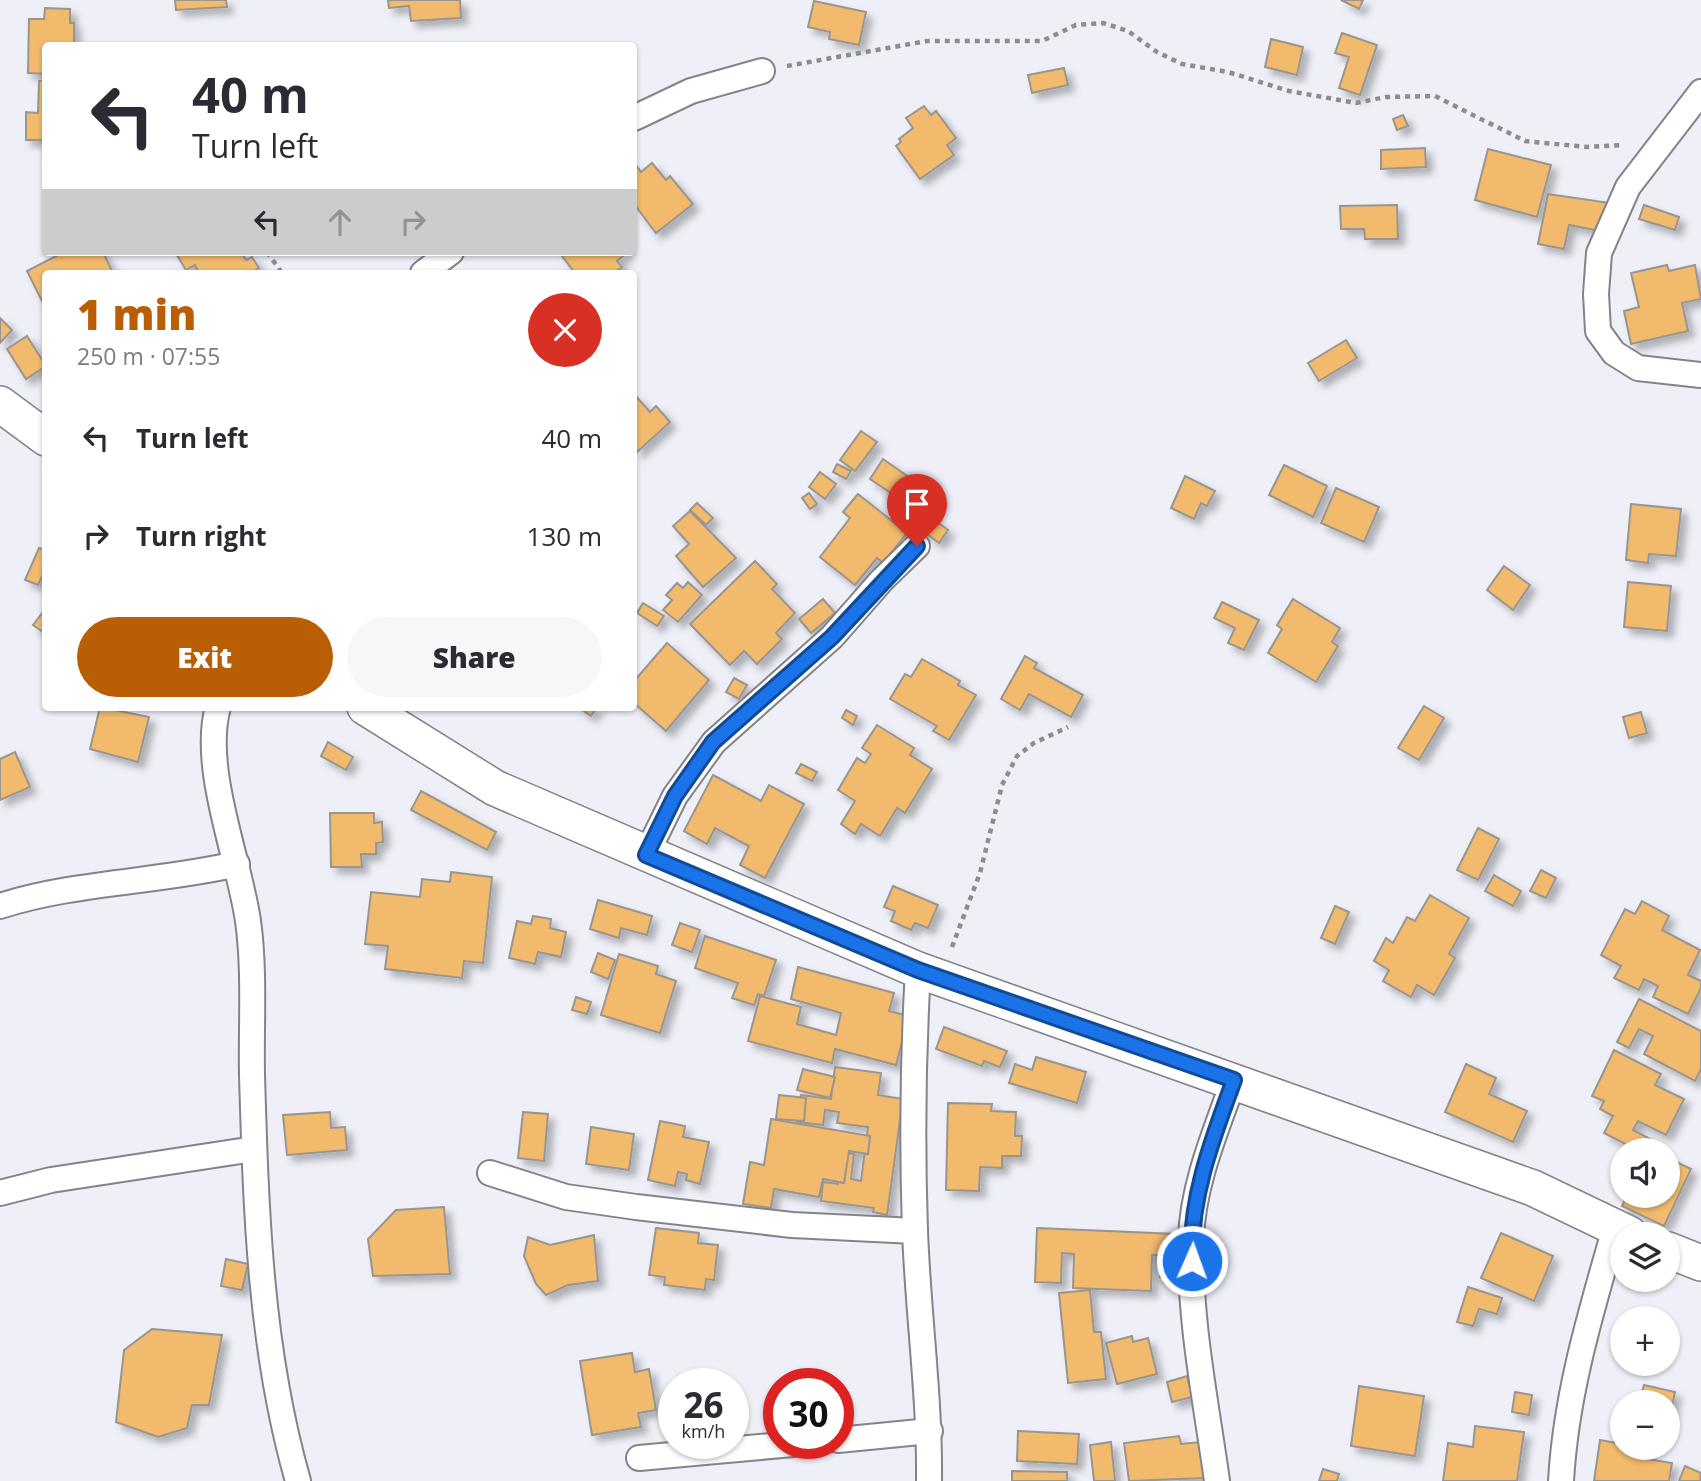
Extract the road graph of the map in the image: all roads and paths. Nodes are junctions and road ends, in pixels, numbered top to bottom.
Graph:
1 (762, 71) joint
2 (1701, 92) edge
3 (637, 117) edge
4 (1656, 147) junction
5 (446, 256) edge
6 (427, 270) edge
7 (1701, 375) edge
8 (0, 404) edge
9 (42, 435) edge
10 (917, 546) dead end
11 (218, 711) edge
12 (371, 711) edge
13 (1068, 727) dead end
14 (646, 855) junction
15 (237, 864) junction
16 (0, 906) edge
17 (930, 974) junction
18 (1234, 1080) junction
19 (254, 1149) junction
20 (490, 1173) dead end
21 (0, 1193) edge
22 (1610, 1225) edge
23 (915, 1231) junction
24 (1680, 1255) edge
25 (1701, 1263) edge
26 (1610, 1267) edge
27 (930, 1431) junction
28 (854, 1438) edge
29 (763, 1447) edge
30 (639, 1458) dead end
31 (298, 1481) edge
32 (929, 1481) edge
33 (1217, 1481) edge
34 (1561, 1481) edge

1 - 3 street
1 - 4 path
2 - 4 street
4 - 7 street
5 - 6 street
8 - 9 street
10 - 14 street
11 - 15 street
12 - 14 street
13 - 17 path
14 - 17 street
15 - 16 street
15 - 19 street
17 - 18 street
17 - 23 street
18 - 22 street
18 - 33 street
19 - 21 street
19 - 31 street
20 - 23 street
23 - 27 street
24 - 25 street
26 - 34 street
27 - 28 street
27 - 32 street
29 - 30 street

